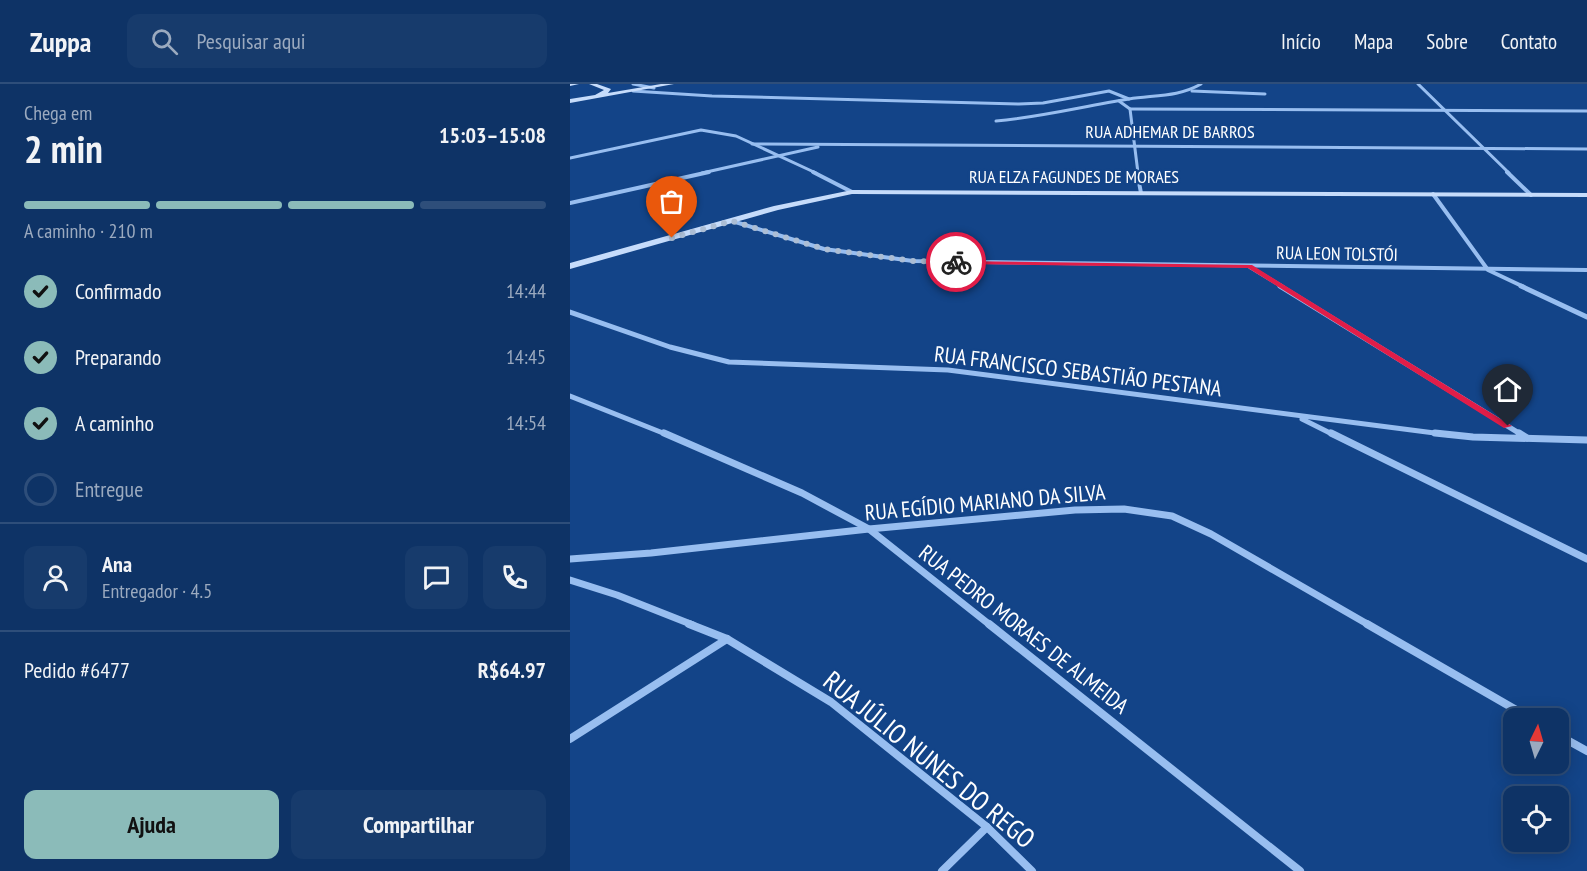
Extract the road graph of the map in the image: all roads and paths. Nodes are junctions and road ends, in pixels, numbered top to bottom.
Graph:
1 (570, 84) edge
2 (576, 84) edge
3 (592, 84) edge
4 (633, 84) edge
5 (671, 84) edge
6 (1201, 84) edge
7 (1418, 84) edge
8 (653, 88) junction
9 (633, 91) junction
10 (1192, 91) junction
11 (663, 92) junction
12 (1265, 94) dead end
13 (597, 96) junction
14 (1129, 99) junction
15 (570, 101) edge
16 (1119, 101) junction
17 (1131, 109) junction
18 (1445, 110) junction
19 (1587, 111) edge
20 (996, 121) dead end
21 (752, 144) junction
22 (830, 144) junction
23 (1133, 145) junction
24 (1485, 148) junction
25 (1587, 149) edge
26 (781, 155) junction
27 (570, 158) edge
28 (852, 192) junction
29 (1141, 193) junction
30 (1433, 194) junction
31 (1531, 195) junction
32 (1586, 196) edge
33 (570, 203) edge
34 (732, 221) junction
35 (570, 266) edge
36 (1250, 266) junction
37 (1488, 270) junction
38 (1587, 270) edge
39 (570, 312) edge
40 (1587, 317) edge
41 (570, 396) edge
42 (1298, 417) junction
43 (1527, 438) junction
44 (1587, 440) edge
45 (869, 529) junction
46 (570, 559) edge
47 (1587, 559) edge
48 (572, 582) edge
49 (727, 639) junction
50 (1513, 708) edge
51 (570, 739) edge
52 (1569, 741) edge
53 (1587, 751) edge
54 (987, 827) junction
55 (942, 871) edge
56 (1032, 871) edge
57 (1300, 871) edge

1 - 2 street
3 - 13 street
4 - 8 street
5 - 8 street
6 - 10 street
7 - 18 street
8 - 9 street
8 - 11 street
9 - 11 street
9 - 13 street
10 - 12 street
10 - 14 street
11 - 14 street
13 - 15 street
14 - 16 street
16 - 17 street
16 - 20 street
17 - 18 street
17 - 23 street
18 - 19 street
18 - 24 street
21 - 22 street, RUA ADHEMAR DE BARROS
21 - 26 street
21 - 27 street
22 - 23 street, RUA ADHEMAR DE BARROS
22 - 26 street
23 - 24 street, RUA ADHEMAR DE BARROS
23 - 29 street
24 - 25 street, RUA ADHEMAR DE BARROS
24 - 31 street
26 - 28 street
26 - 33 street
28 - 29 street, RUA ELZA FAGUNDES DE MORAES
28 - 34 street, RUA ELZA FAGUNDES DE MORAES
29 - 30 street, RUA ELZA FAGUNDES DE MORAES
30 - 31 street, RUA ELZA FAGUNDES DE MORAES
30 - 37 street
31 - 32 street, RUA ELZA FAGUNDES DE MORAES
34 - 35 street, RUA ELZA FAGUNDES DE MORAES
34 - 36 street, RUA LEON TOLSTÓI
36 - 37 street, RUA LEON TOLSTÓI
36 - 43 street
37 - 38 street, RUA LEON TOLSTÓI
37 - 40 street
39 - 42 street, RUA FRANCISCO SEBASTIÃO PESTANA
41 - 45 street, RUA PEDRO MORAES DE ALMEIDA
42 - 43 street, RUA FRANCISCO SEBASTIÃO PESTANA
42 - 47 street
43 - 44 street, RUA FRANCISCO SEBASTIÃO PESTANA
45 - 46 street, RUA EGÍDIO MARIANO DA SILVA
45 - 50 street, RUA EGÍDIO MARIANO DA SILVA
45 - 57 street, RUA PEDRO MORAES DE ALMEIDA
48 - 49 street, RUA JÚLIO NUNES DO REGO
49 - 51 street
49 - 54 street, RUA JÚLIO NUNES DO REGO
52 - 53 street
54 - 55 street
54 - 56 street, RUA JÚLIO NUNES DO REGO

